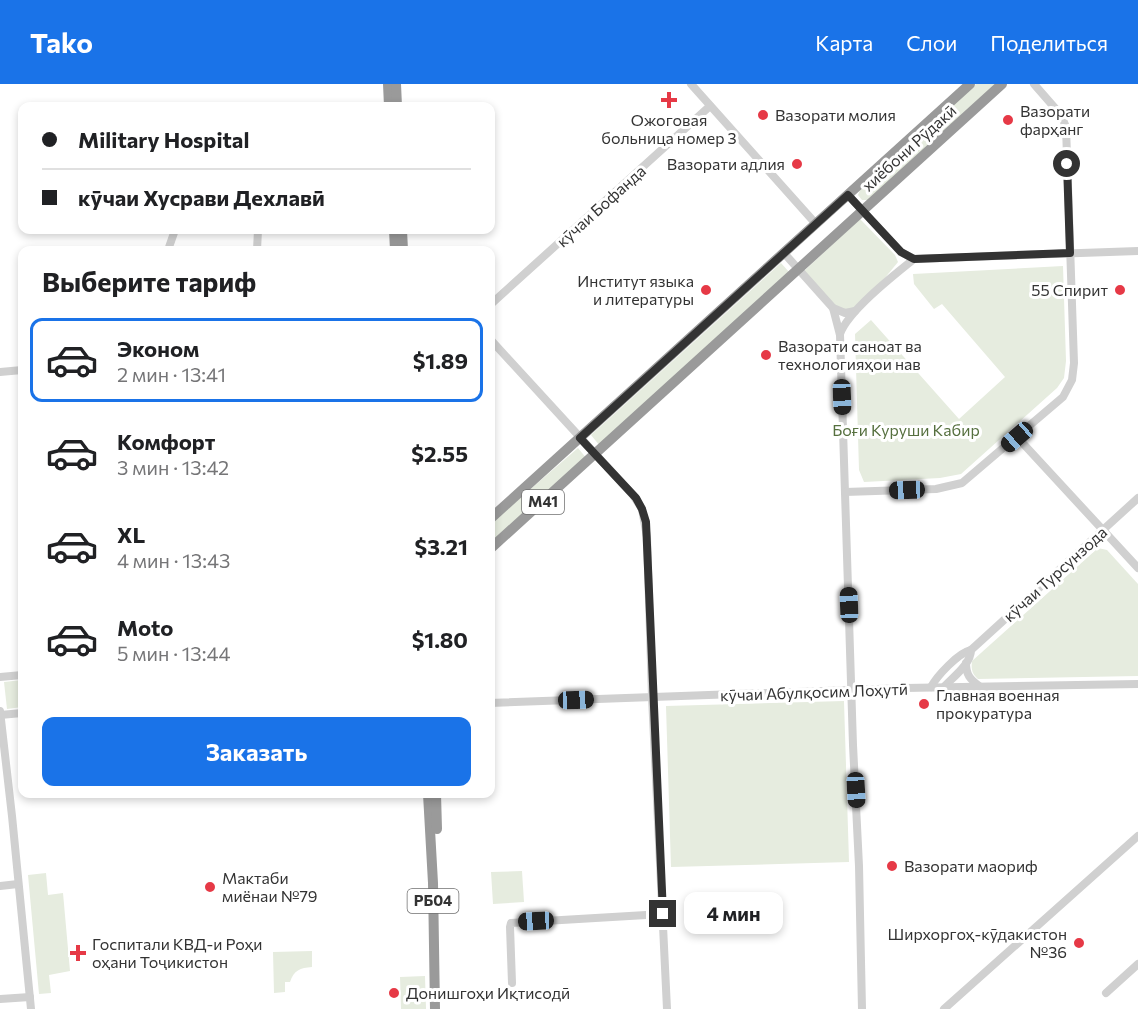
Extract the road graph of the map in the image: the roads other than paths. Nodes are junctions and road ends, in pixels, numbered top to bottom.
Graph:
1 (388, 84) edge
2 (396, 84) edge
3 (691, 84) edge
4 (970, 84) edge
5 (1002, 84) edge
6 (1034, 84) edge
7 (388, 102) edge
8 (397, 102) edge
9 (710, 106) junction
10 (848, 195) junction
11 (863, 211) junction
12 (816, 224) junction
13 (1138, 250) edge
14 (901, 252) junction
15 (784, 253) junction
16 (1070, 253) junction
17 (914, 259) junction
18 (903, 267) junction
19 (798, 270) junction
20 (495, 301) edge
21 (833, 308) junction
22 (856, 311) junction
23 (840, 334) junction
24 (495, 344) edge
25 (18, 370) edge
26 (0, 372) edge
27 (1017, 437) junction
28 (580, 438) junction
29 (595, 455) junction
30 (845, 492) junction
31 (1138, 498) edge
32 (495, 514) edge
33 (1103, 530) junction
34 (495, 545) edge
35 (1138, 568) edge
36 (971, 650) junction
37 (966, 663) junction
38 (18, 675) edge
39 (0, 677) edge
40 (1138, 684) edge
41 (979, 686) junction
42 (931, 687) junction
43 (944, 687) junction
44 (852, 690) junction
45 (652, 697) junction
46 (495, 703) edge
47 (18, 713) edge
48 (0, 714) edge
49 (428, 798) edge
50 (436, 798) edge
51 (1138, 836) edge
52 (18, 884) junction
53 (0, 886) edge
54 (663, 914) junction
55 (1138, 964) edge
56 (512, 983) dead end
57 (1106, 993) dead end
58 (30, 997) junction
59 (0, 999) edge
60 (31, 1009) edge
61 (435, 1009) edge
62 (442, 1009) edge
63 (667, 1009) edge
64 (862, 1009) edge
65 (944, 1009) edge

1 - 7 highway
2 - 8 highway
3 - 9 street
4 - 10 highway, M41
5 - 11 highway, хиёбони Рӯдакӣ / M41
6 - 16 street
9 - 12 street
9 - 20 street, кӯчаи Бофанда
10 - 11 street
10 - 12 highway, M41
11 - 14 street
11 - 19 highway, хиёбони Рӯдакӣ / M41
12 - 15 highway, M41
13 - 16 street
14 - 17 street
14 - 18 street
15 - 19 street
15 - 28 highway, M41
16 - 17 street
16 - 27 street
17 - 18 street
18 - 22 street
19 - 21 street
19 - 29 highway, хиёбони Рӯдакӣ / M41
21 - 22 street
21 - 23 street
22 - 23 street
23 - 30 street
24 - 28 street
25 - 26 street
27 - 30 street
27 - 33 street
28 - 29 street
28 - 32 highway, M41
29 - 34 highway, хиёбони Рӯдакӣ / M41
29 - 45 street
30 - 44 street
31 - 33 street, кӯчаи Турсунзода
33 - 35 street
33 - 36 street, кӯчаи Турсунзода
36 - 37 street, кӯчаи Турсунзода
36 - 42 street, кӯчаи Турсунзода
37 - 41 street
37 - 43 street, кӯчаи Турсунзода
38 - 39 street
40 - 41 street, кӯчаи Абулқосим Лоҳутӣ
41 - 43 street, кӯчаи Абулқосим Лоҳутӣ
42 - 43 street, кӯчаи Абулқосим Лоҳутӣ
42 - 44 street, кӯчаи Абулқосим Лоҳутӣ
44 - 45 street, кӯчаи Абулқосим Лоҳутӣ
44 - 64 street
45 - 46 street, кӯчаи Абулқосим Лоҳутӣ
45 - 54 street
47 - 48 street
48 - 52 street
49 - 61 highway, РБ04
50 - 62 highway, РБ04
51 - 65 street
52 - 53 street
52 - 58 street
54 - 56 street
54 - 63 street
55 - 57 street
58 - 59 street
58 - 60 street

